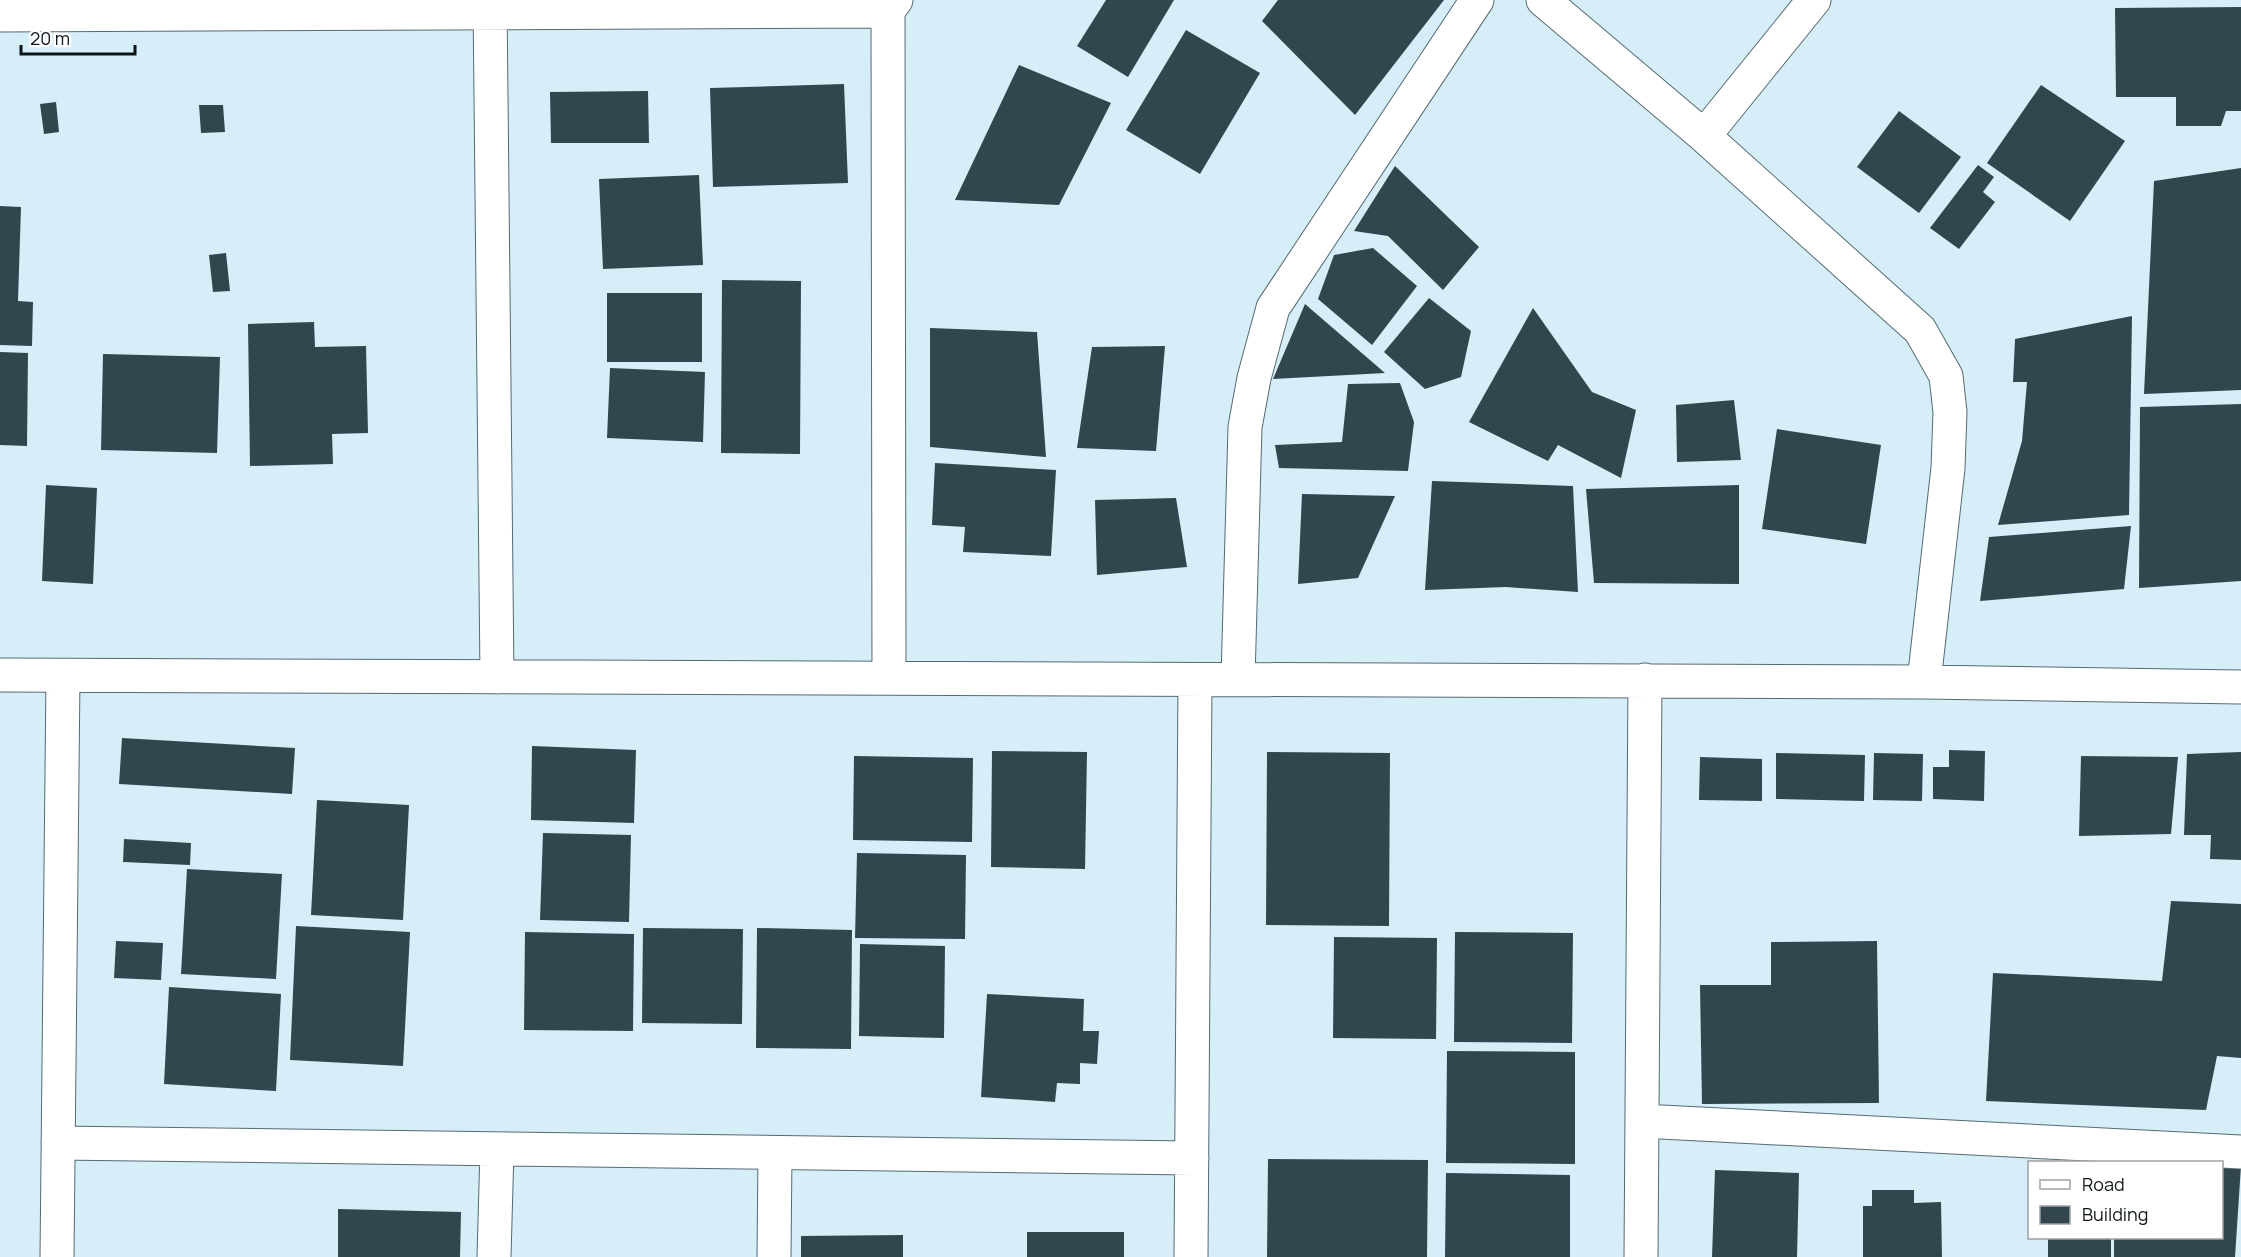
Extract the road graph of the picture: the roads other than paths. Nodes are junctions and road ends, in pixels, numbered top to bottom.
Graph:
1 (1477, 0) edge
2 (1543, 0) edge
3 (1814, 0) edge
4 (892, 5) edge
5 (490, 6) edge
6 (0, 15) edge
7 (1704, 136) junction
8 (0, 675) edge
9 (63, 676) junction
10 (496, 677) junction
11 (889, 678) junction
12 (1238, 679) junction
13 (1195, 680) junction
14 (1645, 680) junction
15 (1924, 682) junction
16 (2241, 687) edge
17 (1642, 1122) junction
18 (58, 1143) junction
19 (497, 1149) junction
20 (2241, 1152) edge
21 (775, 1153) junction
22 (1192, 1158) junction
23 (57, 1257) edge
24 (495, 1257) edge
25 (774, 1257) edge
26 (1191, 1257) edge
27 (1641, 1257) edge

1 - 12 street
2 - 7 street
3 - 7 street
4 - 5 street
4 - 11 street
5 - 6 street
5 - 10 street
7 - 15 street
8 - 9 street
9 - 10 street
9 - 18 street
10 - 11 street
11 - 13 street
12 - 13 street
12 - 14 street
13 - 22 street
14 - 15 street
14 - 17 street
15 - 16 street
17 - 20 street
17 - 27 street
18 - 19 street
18 - 23 street
19 - 21 street
19 - 24 street
21 - 22 street
21 - 25 street
22 - 26 street

